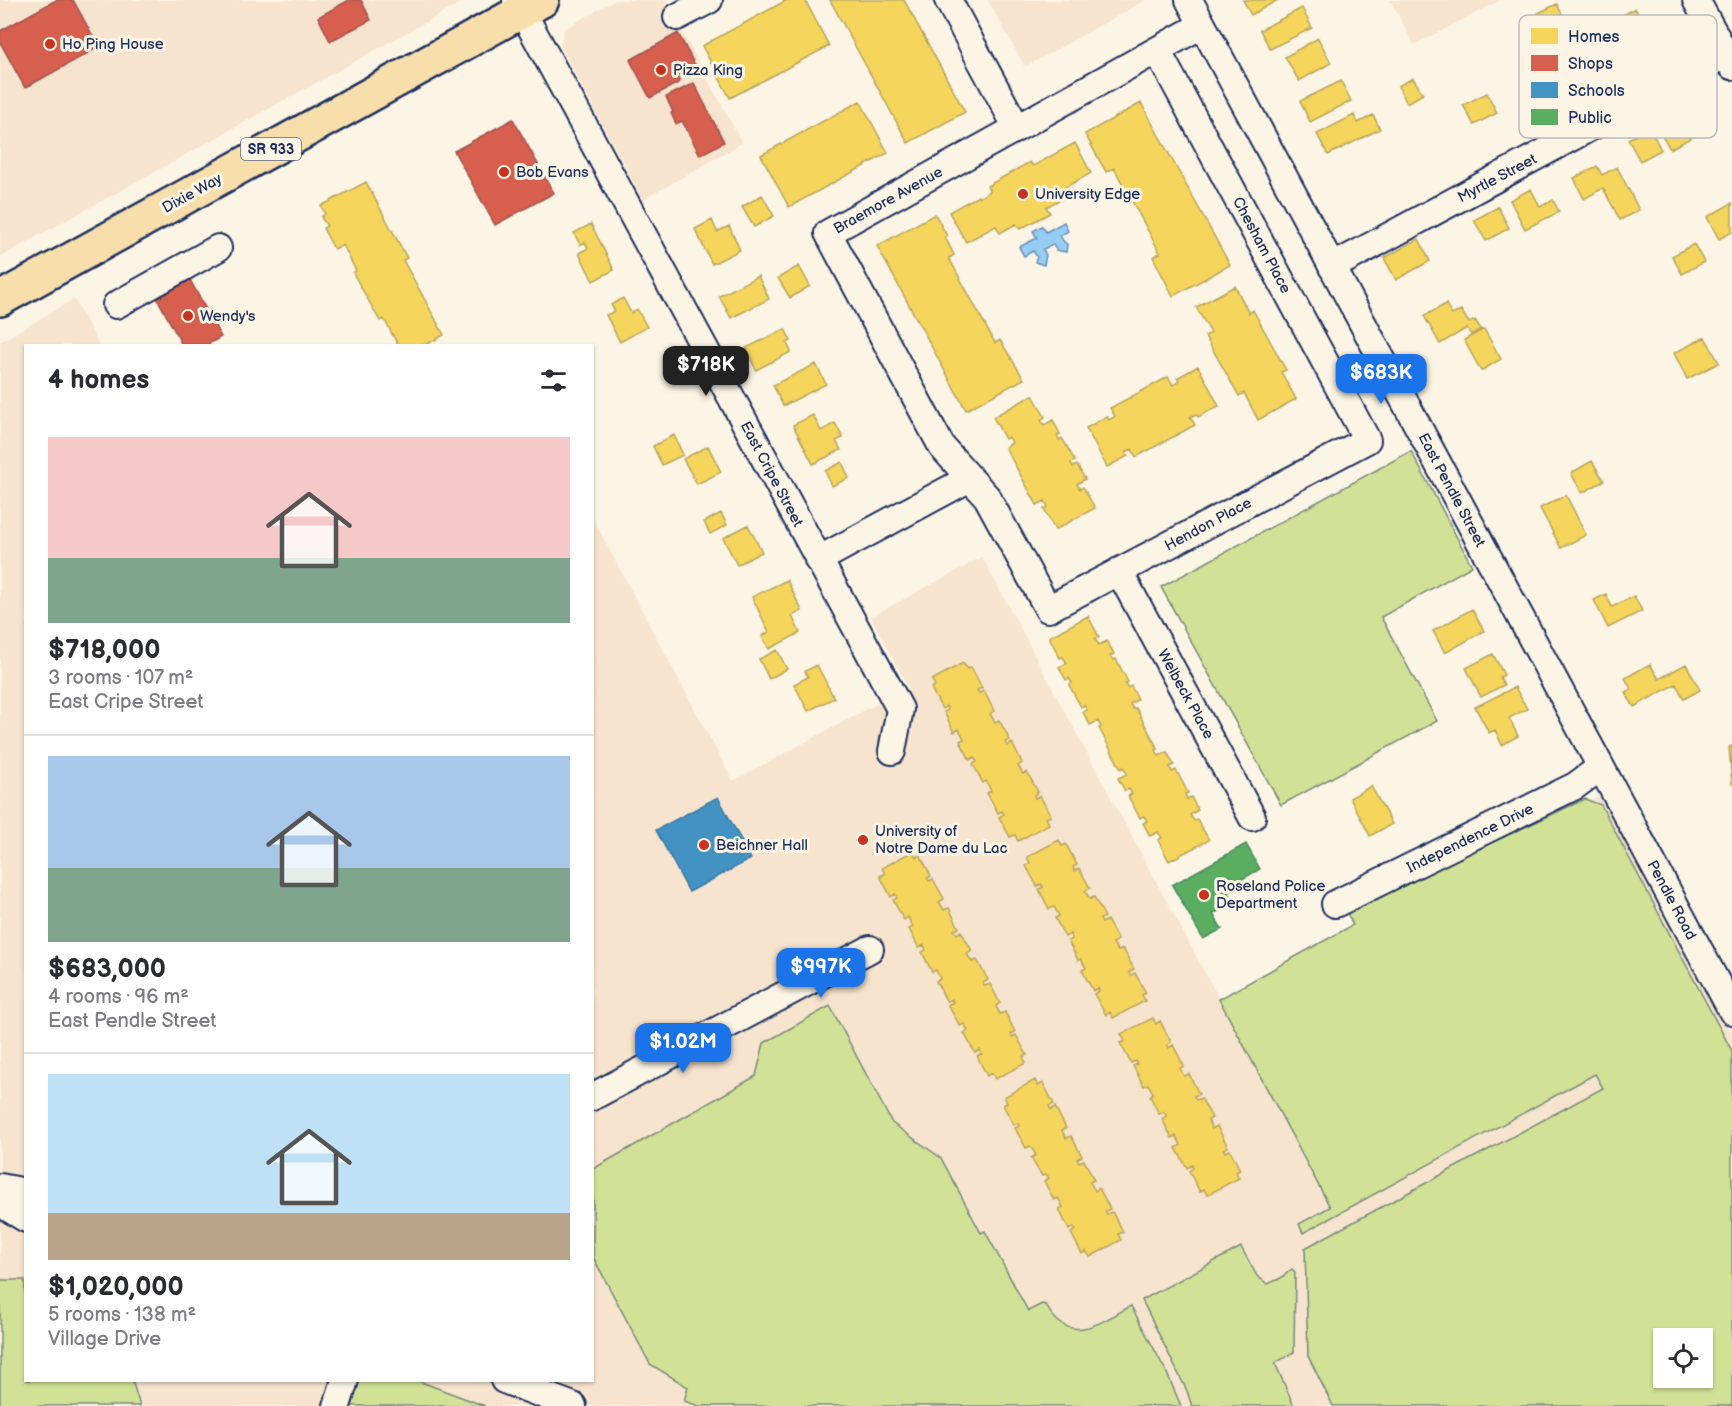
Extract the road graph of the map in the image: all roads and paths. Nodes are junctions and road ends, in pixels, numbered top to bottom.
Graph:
1 (709, 0) edge
2 (948, 0) edge
3 (1189, 0) edge
4 (1696, 0) edge
5 (526, 4) edge
6 (1704, 15) edge
7 (677, 17) dead end
8 (1202, 25) junction
9 (1717, 38) edge
10 (1157, 50) junction
11 (1729, 60) edge
12 (1017, 128) junction
13 (1579, 138) edge
14 (218, 248) dead end
15 (1332, 267) junction
16 (0, 299) edge
17 (116, 305) dead end
18 (1367, 440) joint
19 (970, 478) junction
20 (819, 560) junction
21 (1119, 571) junction
22 (1048, 609) joint
23 (892, 751) dead end
24 (1607, 778) junction
25 (1252, 817) dead end
26 (1335, 904) dead end
27 (870, 949) dead end
28 (1732, 1011) edge
29 (594, 1096) edge
30 (0, 1187) edge
31 (24, 1192) edge
32 (0, 1203) edge
33 (24, 1218) edge
34 (344, 1382) edge
35 (509, 1382) edge
36 (337, 1406) edge
37 (573, 1406) edge

1 - 7 street
2 - 12 street
3 - 8 street, East Pendle Street
4 - 6 street
5 - 16 main road, Dixie Way / SR 933
5 - 20 street, East Cripe Street
8 - 10 street, Braemore Avenue
8 - 15 street, East Pendle Street
9 - 11 street
10 - 12 street, Braemore Avenue
10 - 18 street, Chesham Place
12 - 19 street, Braemore Avenue
13 - 15 street, Myrtle Street
14 - 17 street
15 - 24 street, East Pendle Street
18 - 21 street, Hendon Place
19 - 20 street
19 - 22 street, Braemore Avenue
20 - 23 street, East Cripe Street
21 - 22 street, Hendon Place
21 - 25 street, Welbeck Place
24 - 26 street, Independence Drive
24 - 28 street, Pendle Road
27 - 29 street
30 - 31 street
32 - 33 street
34 - 36 street
35 - 37 street

